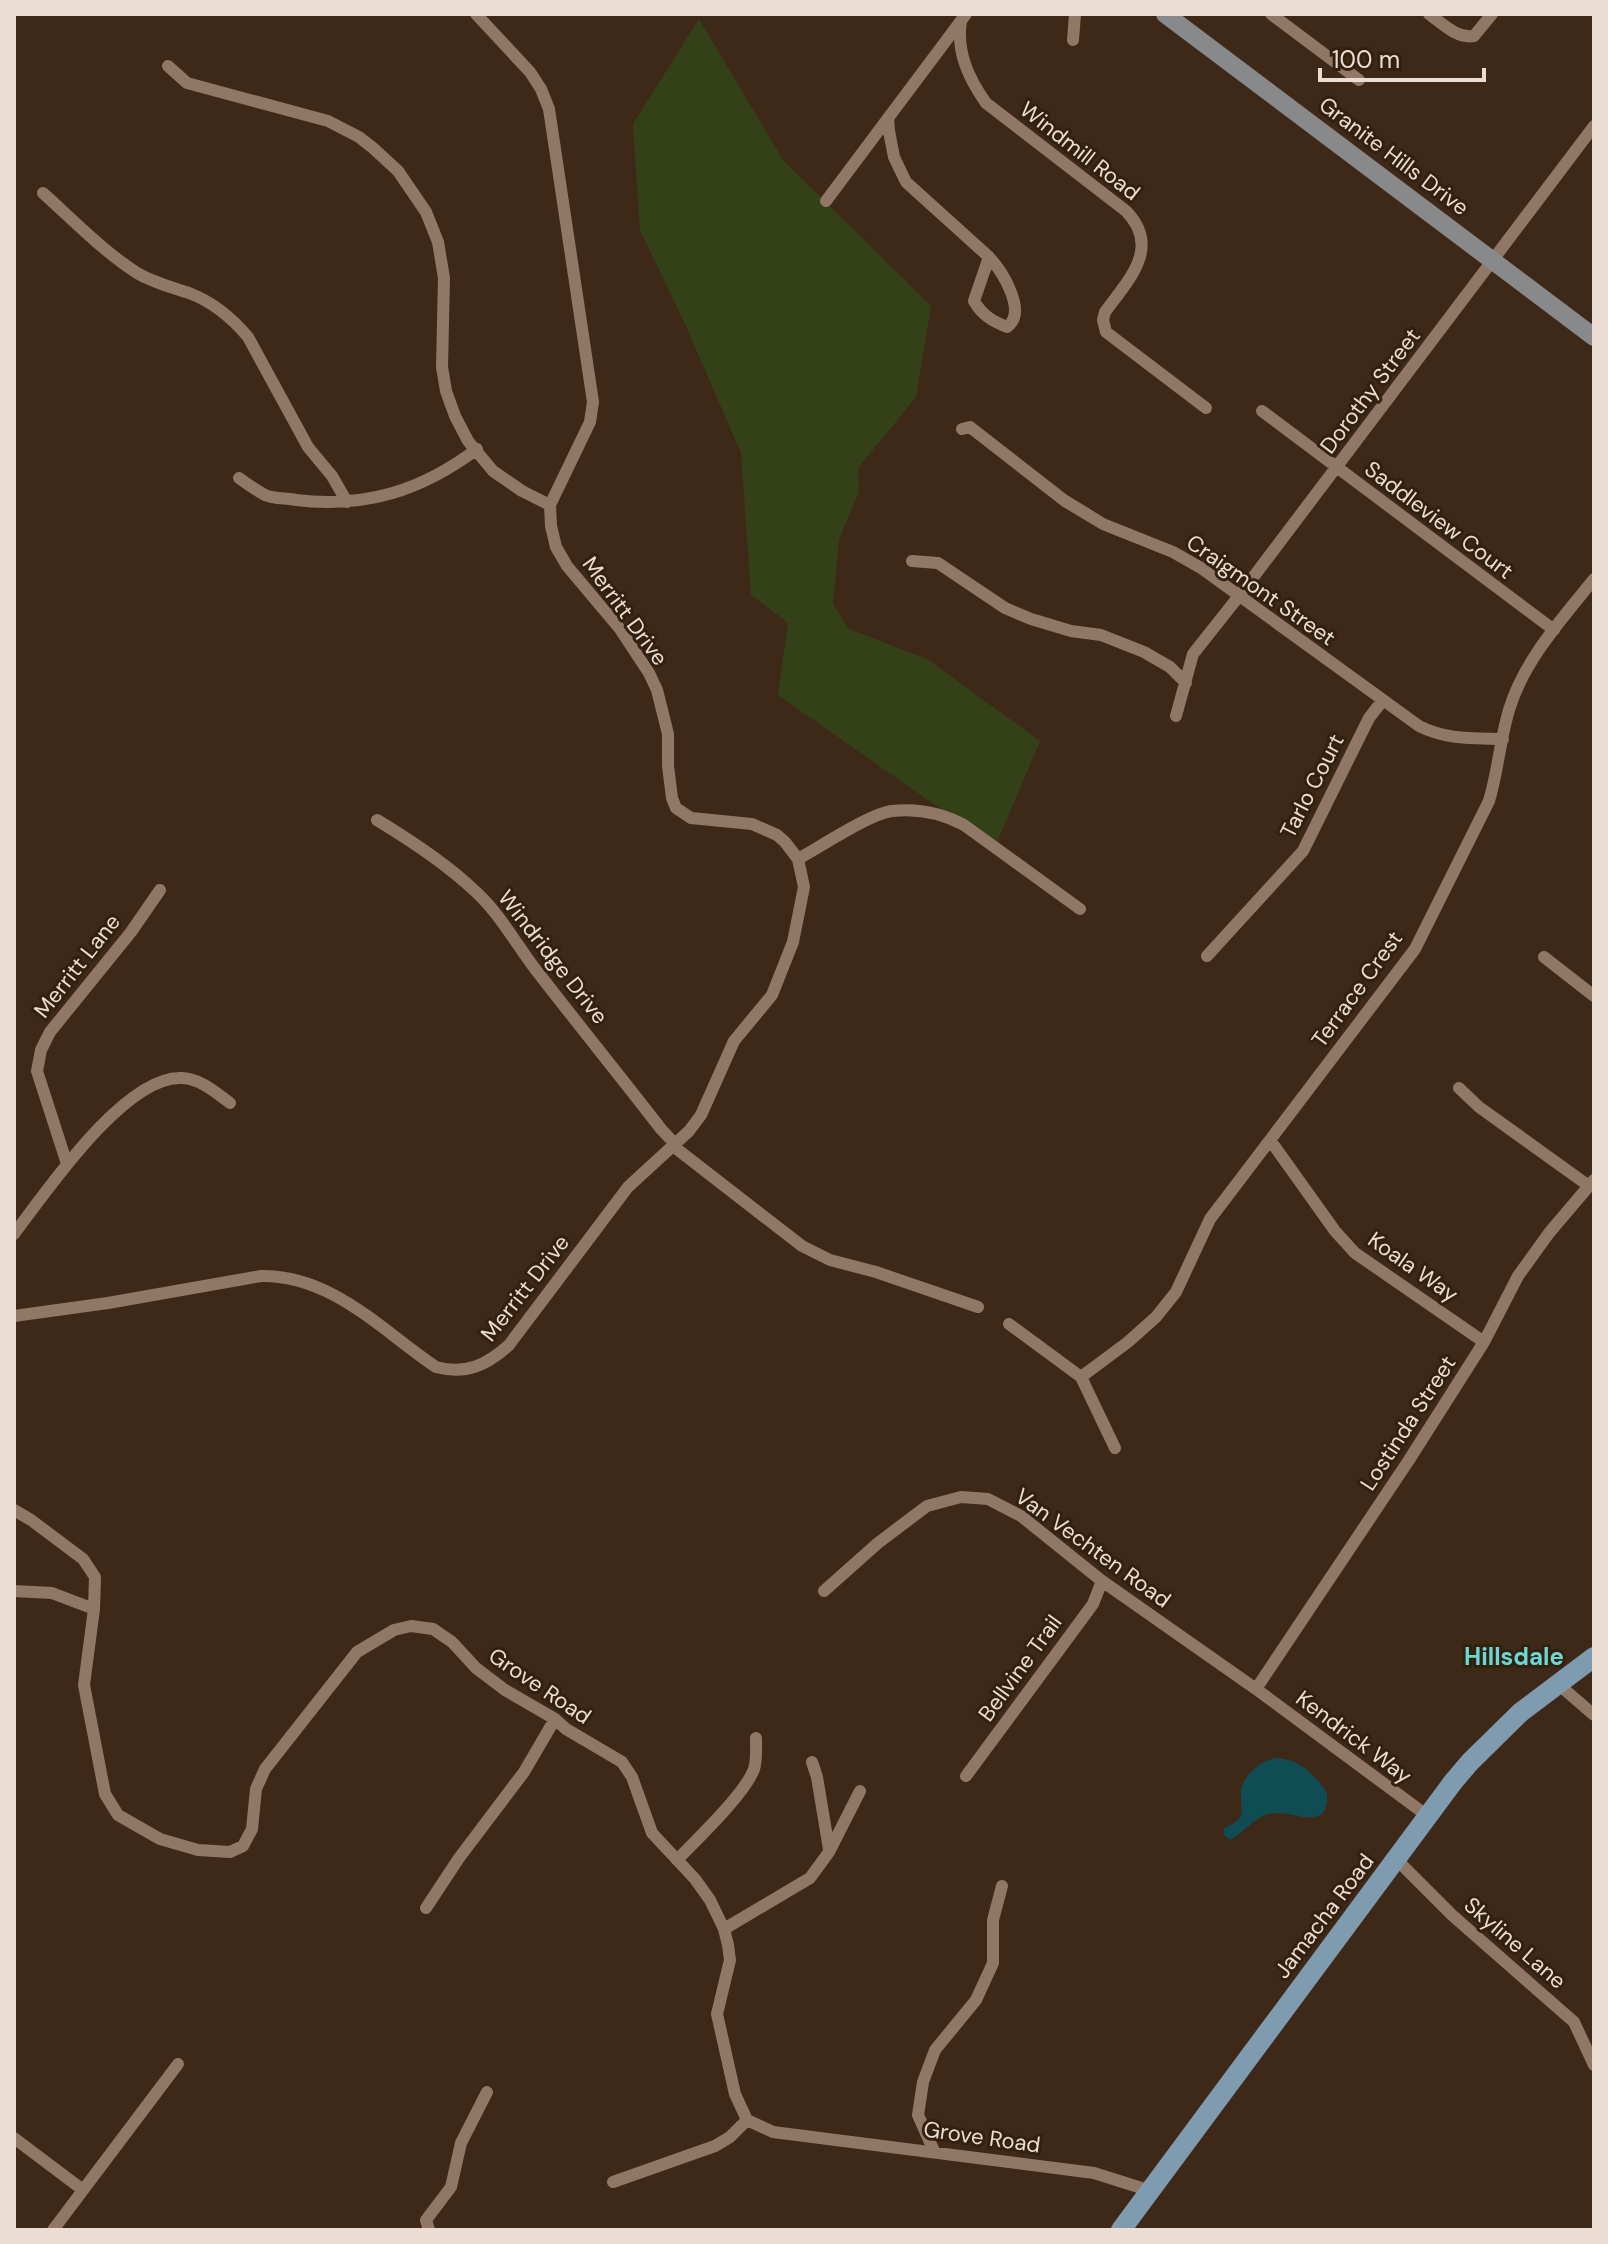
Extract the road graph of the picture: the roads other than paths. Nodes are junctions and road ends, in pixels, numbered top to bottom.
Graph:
1 (476, 14) edge
2 (1075, 14) edge
3 (1165, 14) edge
4 (1271, 14) edge
5 (1429, 14) edge
6 (1492, 14) edge
7 (964, 17) edge
8 (1073, 40) dead end
9 (168, 66) dead end
10 (1359, 80) dead end
11 (888, 118) junction
12 (1594, 126) edge
13 (43, 193) dead end
14 (826, 201) dead end
15 (989, 257) junction
16 (1493, 260) junction
17 (1594, 337) edge
18 (1206, 408) dead end
19 (1262, 411) dead end
20 (962, 429) dead end
21 (477, 449) junction
22 (1336, 468) junction
23 (239, 478) dead end
24 (347, 502) junction
25 (550, 505) junction
26 (912, 561) dead end
27 (1594, 579) edge
28 (1239, 596) junction
29 (1554, 630) junction
30 (1186, 683) junction
31 (1383, 700) junction
32 (1176, 716) dead end
33 (1503, 739) junction
34 (377, 820) dead end
35 (798, 859) junction
36 (160, 890) dead end
37 (1080, 909) dead end
38 (1207, 956) dead end
39 (1544, 957) dead end
40 (1594, 996) edge
41 (1459, 1088) dead end
42 (230, 1103) dead end
43 (1270, 1140) junction
44 (674, 1145) junction
45 (67, 1164) junction
46 (1592, 1183) edge
47 (14, 1234) edge
48 (978, 1307) dead end
49 (14, 1316) edge
50 (1009, 1324) dead end
51 (1484, 1342) junction
52 (1081, 1377) junction
53 (1115, 1448) dead end
54 (14, 1510) edge
55 (1102, 1581) junction
56 (14, 1591) edge
57 (824, 1591) dead end
58 (94, 1609) junction
59 (1594, 1657) edge
60 (1558, 1684) junction
61 (1256, 1689) junction
62 (1594, 1715) edge
63 (555, 1719) junction
64 (756, 1738) dead end
65 (812, 1762) dead end
66 (966, 1776) dead end
67 (860, 1791) dead end
68 (1429, 1817) junction
69 (829, 1852) junction
70 (1396, 1859) junction
71 (677, 1860) junction
72 (1002, 1886) dead end
73 (426, 1908) dead end
74 (724, 1929) junction
75 (178, 2064) dead end
76 (1594, 2065) edge
77 (487, 2092) dead end
78 (747, 2120) junction
79 (14, 2138) edge
80 (934, 2151) junction
81 (613, 2182) dead end
82 (83, 2190) junction
83 (1151, 2191) junction
84 (53, 2230) edge
85 (429, 2230) edge
86 (1121, 2230) edge

1 - 25 street
2 - 8 street
3 - 16 street, Granite Hills Drive
4 - 10 street
5 - 6 street
7 - 11 street
7 - 18 street, Windmill Road
9 - 21 street
11 - 14 street
11 - 15 street
12 - 16 street, Dorothy Street
13 - 24 street
15 - 15 street
16 - 17 street, Granite Hills Drive
16 - 22 street, Dorothy Street
19 - 22 street, Saddleview Court
20 - 28 street, Craigmont Street
21 - 24 street
21 - 25 street
22 - 28 street, Dorothy Street
22 - 29 street, Saddleview Court
23 - 24 street
25 - 35 street, Merritt Drive
26 - 30 street
27 - 29 street, Terrace Crest
28 - 30 street, Dorothy Street
28 - 31 street, Craigmont Street
29 - 33 street, Terrace Crest
30 - 32 street, Dorothy Street
31 - 33 street, Craigmont Street
31 - 38 street, Tarlo Court
33 - 43 street, Terrace Crest
34 - 44 street, Windridge Drive
35 - 37 street
35 - 44 street, Merritt Drive
36 - 45 street, Merritt Lane
39 - 40 street
41 - 46 street
42 - 45 street
43 - 51 street, Koala Way
43 - 52 street, Terrace Crest
44 - 48 street, Windridge Drive
44 - 49 street, Merritt Drive
45 - 47 street
46 - 51 street, Lostinda Street
50 - 52 street
51 - 61 street, Lostinda Street
52 - 53 street
54 - 58 street, Grove Road
55 - 57 street, Van Vechten Road
55 - 61 street, Van Vechten Road
55 - 66 street, Bellvine Trail
56 - 58 street
58 - 63 street, Grove Road
59 - 60 main road, Jamacha Road
60 - 62 street
60 - 68 main road, Jamacha Road
61 - 68 street, Kendrick Way
63 - 71 street, Grove Road
63 - 73 street
64 - 71 street
65 - 69 street
67 - 69 street
68 - 70 main road, Jamacha Road
69 - 74 street
70 - 76 street, Skyline Lane
70 - 83 main road, Jamacha Road
71 - 74 street, Grove Road
72 - 80 street
74 - 78 street, Grove Road
75 - 82 street
77 - 85 street
78 - 80 street, Grove Road
78 - 81 street
79 - 82 street
80 - 83 street, Grove Road
82 - 84 street
83 - 86 main road, Jamacha Road

